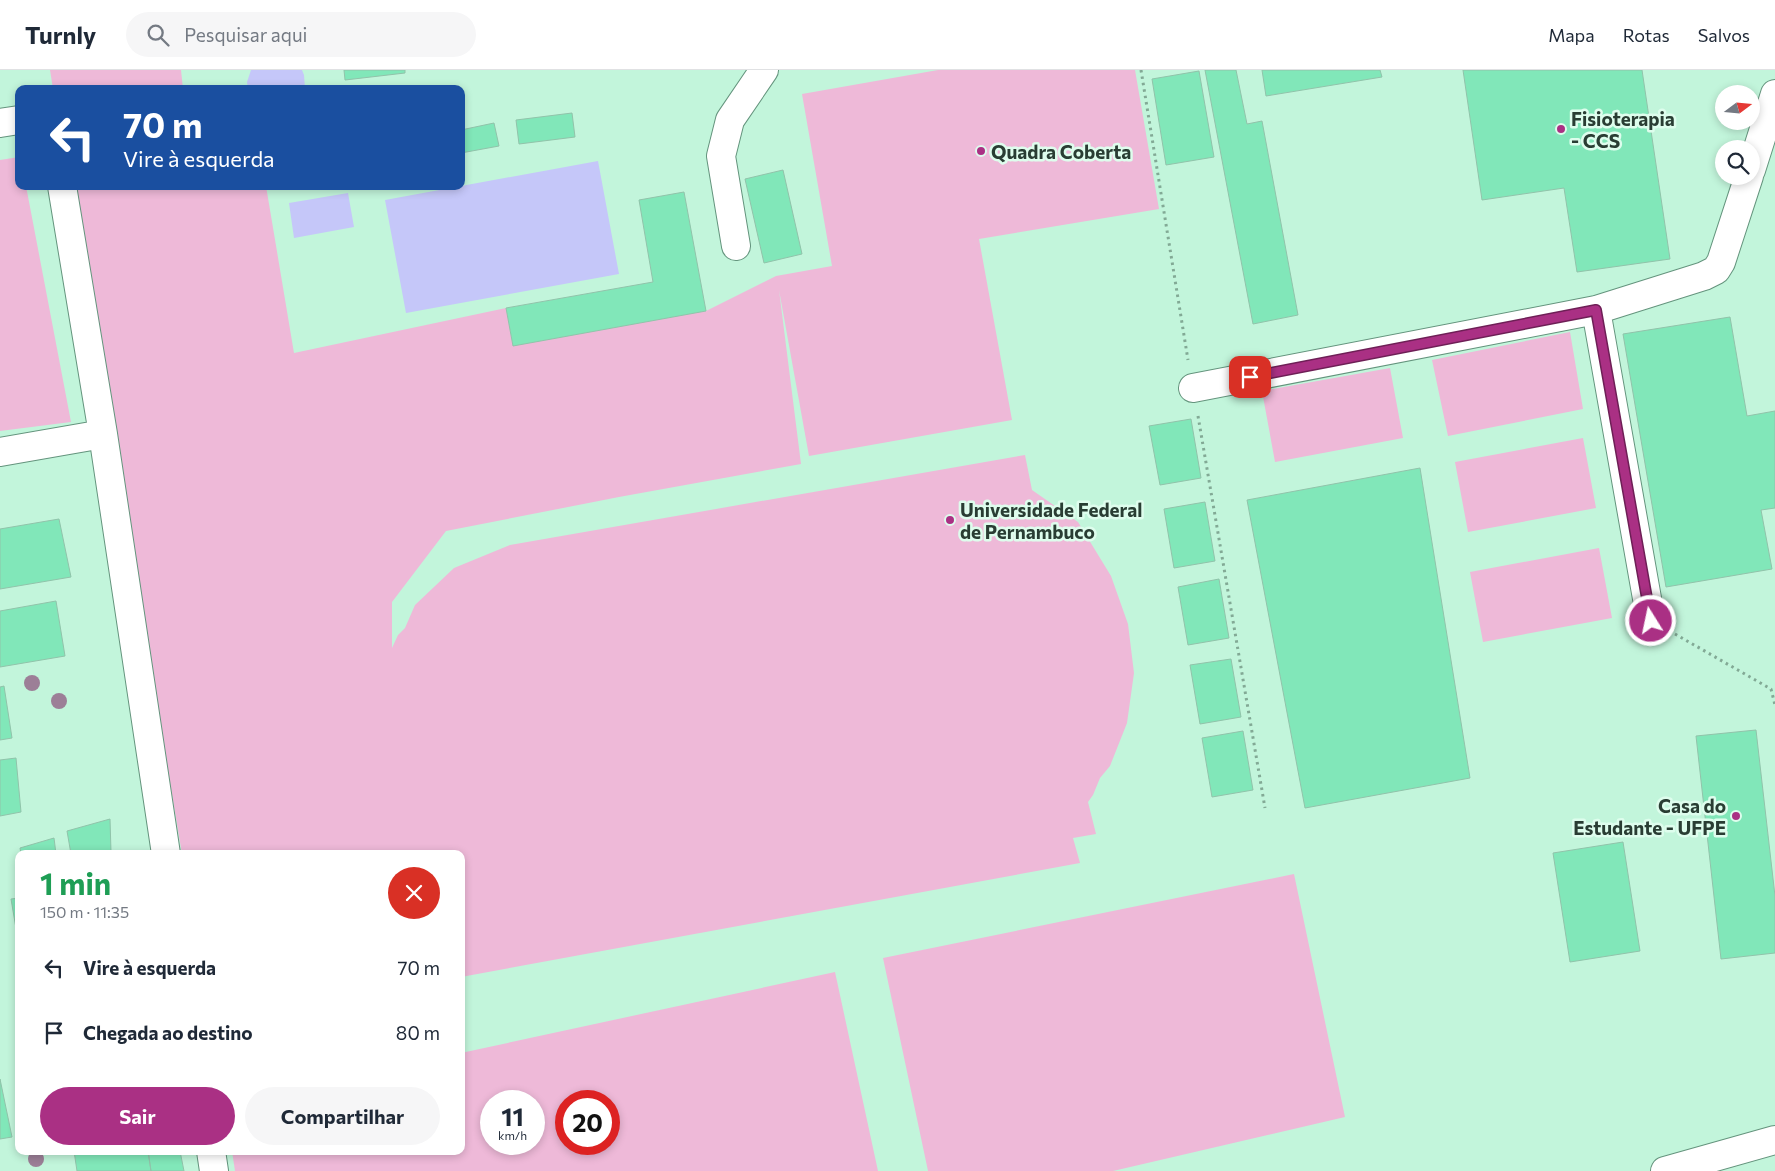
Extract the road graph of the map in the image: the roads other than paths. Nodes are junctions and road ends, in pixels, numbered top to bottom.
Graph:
1 (764, 70) edge
2 (1775, 94) edge
3 (15, 121) edge
4 (0, 123) edge
5 (1760, 142) edge
6 (1746, 185) edge
7 (63, 190) edge
8 (736, 246) dead end
9 (1596, 310) junction
10 (1193, 388) road end
11 (103, 434) junction
12 (0, 452) edge
13 (1651, 621) road end
14 (165, 850) edge
15 (1775, 1140) edge
16 (212, 1155) edge
17 (214, 1171) edge
18 (1665, 1171) edge

1 - 8 main road
2 - 5 main road
3 - 4 main road
6 - 9 main road
7 - 11 main road
9 - 10 main road
9 - 13 main road
11 - 12 main road
11 - 14 main road
15 - 18 main road
16 - 17 main road

